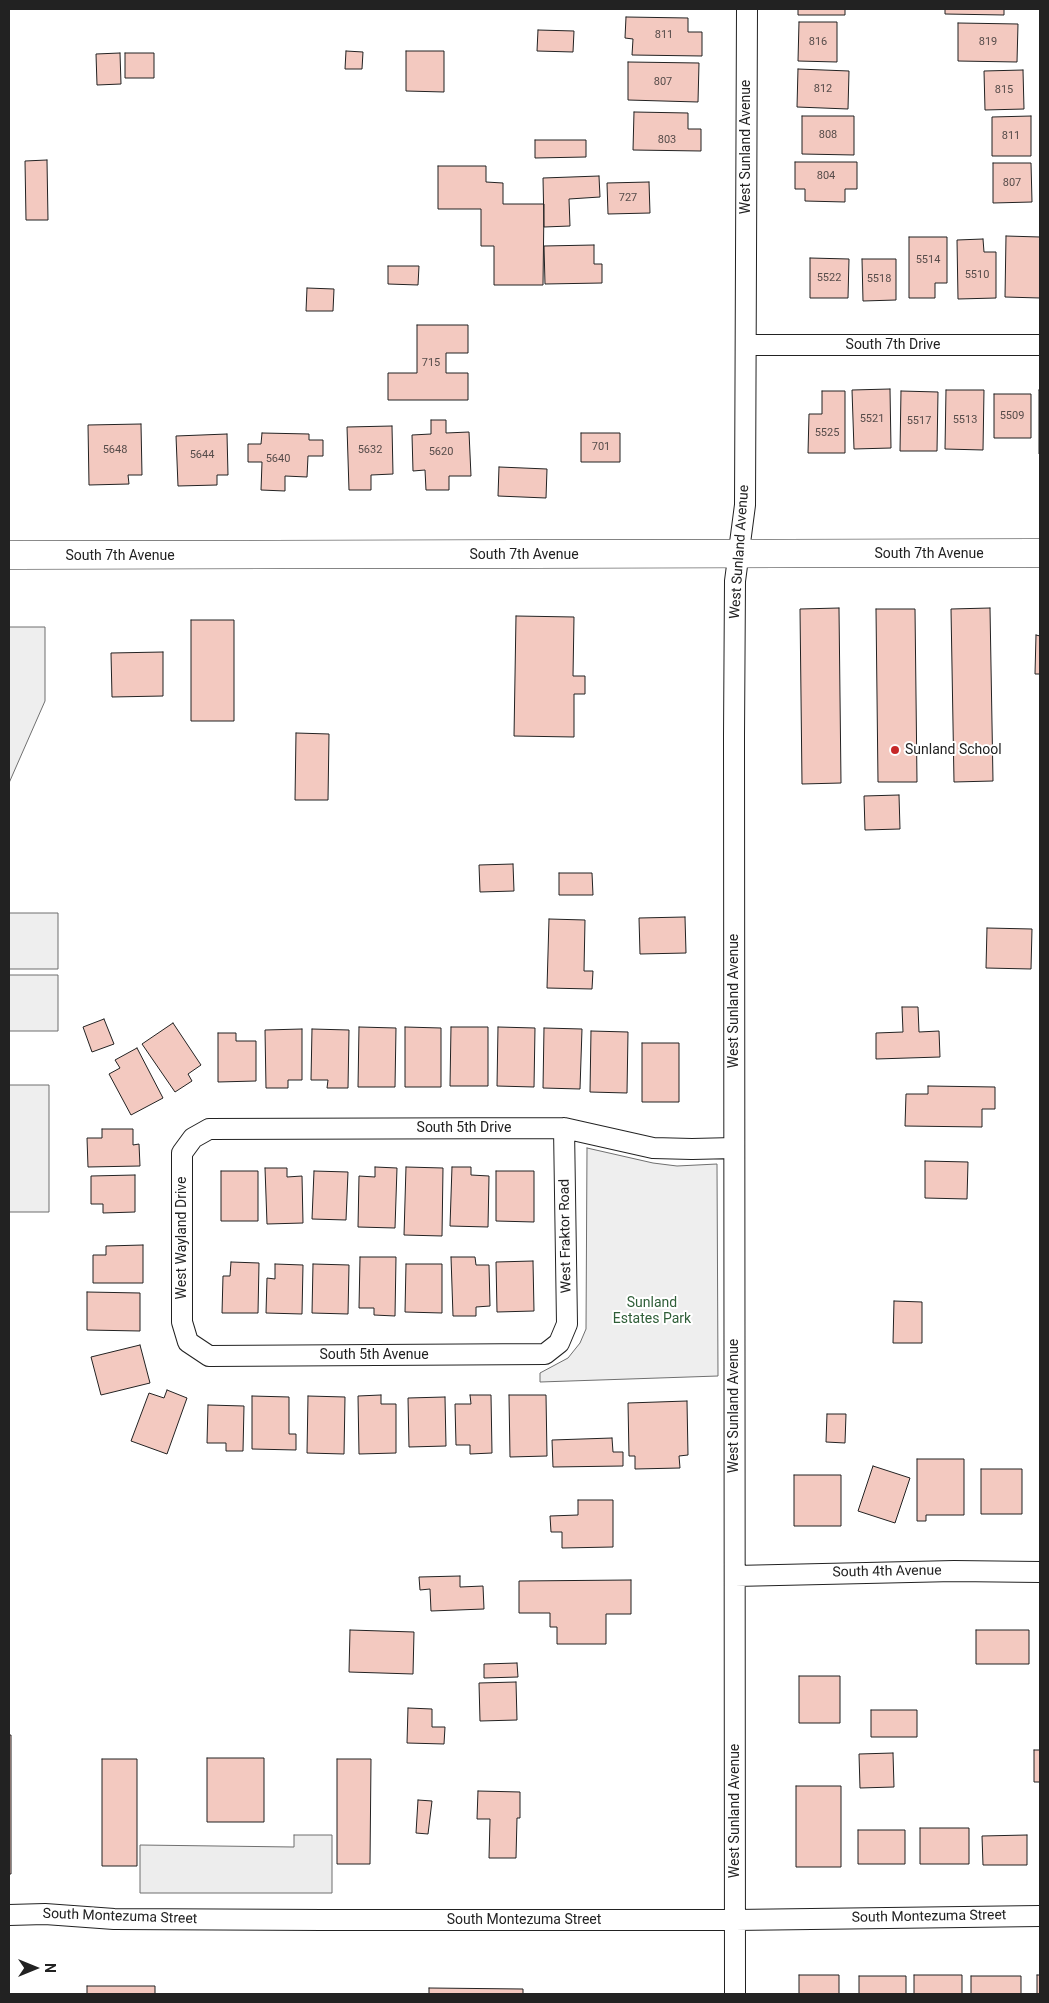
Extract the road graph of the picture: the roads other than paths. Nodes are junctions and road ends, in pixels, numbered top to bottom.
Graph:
1 (747, 9) edge
2 (746, 345) junction
3 (1040, 345) edge
4 (1040, 553) edge
5 (739, 554) junction
6 (9, 556) edge
7 (564, 1128) junction
8 (193, 1138) joint
9 (734, 1148) junction
10 (188, 1342) joint
11 (559, 1342) joint
12 (1040, 1572) edge
13 (735, 1576) junction
14 (9, 1915) edge
15 (1040, 1916) edge
16 (735, 1920) junction
17 (735, 1994) edge

1 - 2 street, West Sunland Avenue
2 - 3 street, South 7th Drive
2 - 5 street, West Sunland Avenue
4 - 5 main road, South 7th Avenue
5 - 6 main road, South 7th Avenue
5 - 9 street, West Sunland Avenue
7 - 8 street, South 5th Drive
7 - 9 street, South 5th Drive
7 - 11 street, West Fraktor Road
8 - 10 street, West Wayland Drive
9 - 13 street, West Sunland Avenue
10 - 11 street, South 5th Avenue
12 - 13 street, South 4th Avenue
13 - 16 street, West Sunland Avenue
14 - 16 street, South Montezuma Street
15 - 16 street, South Montezuma Street
16 - 17 street, West Sunland Avenue

